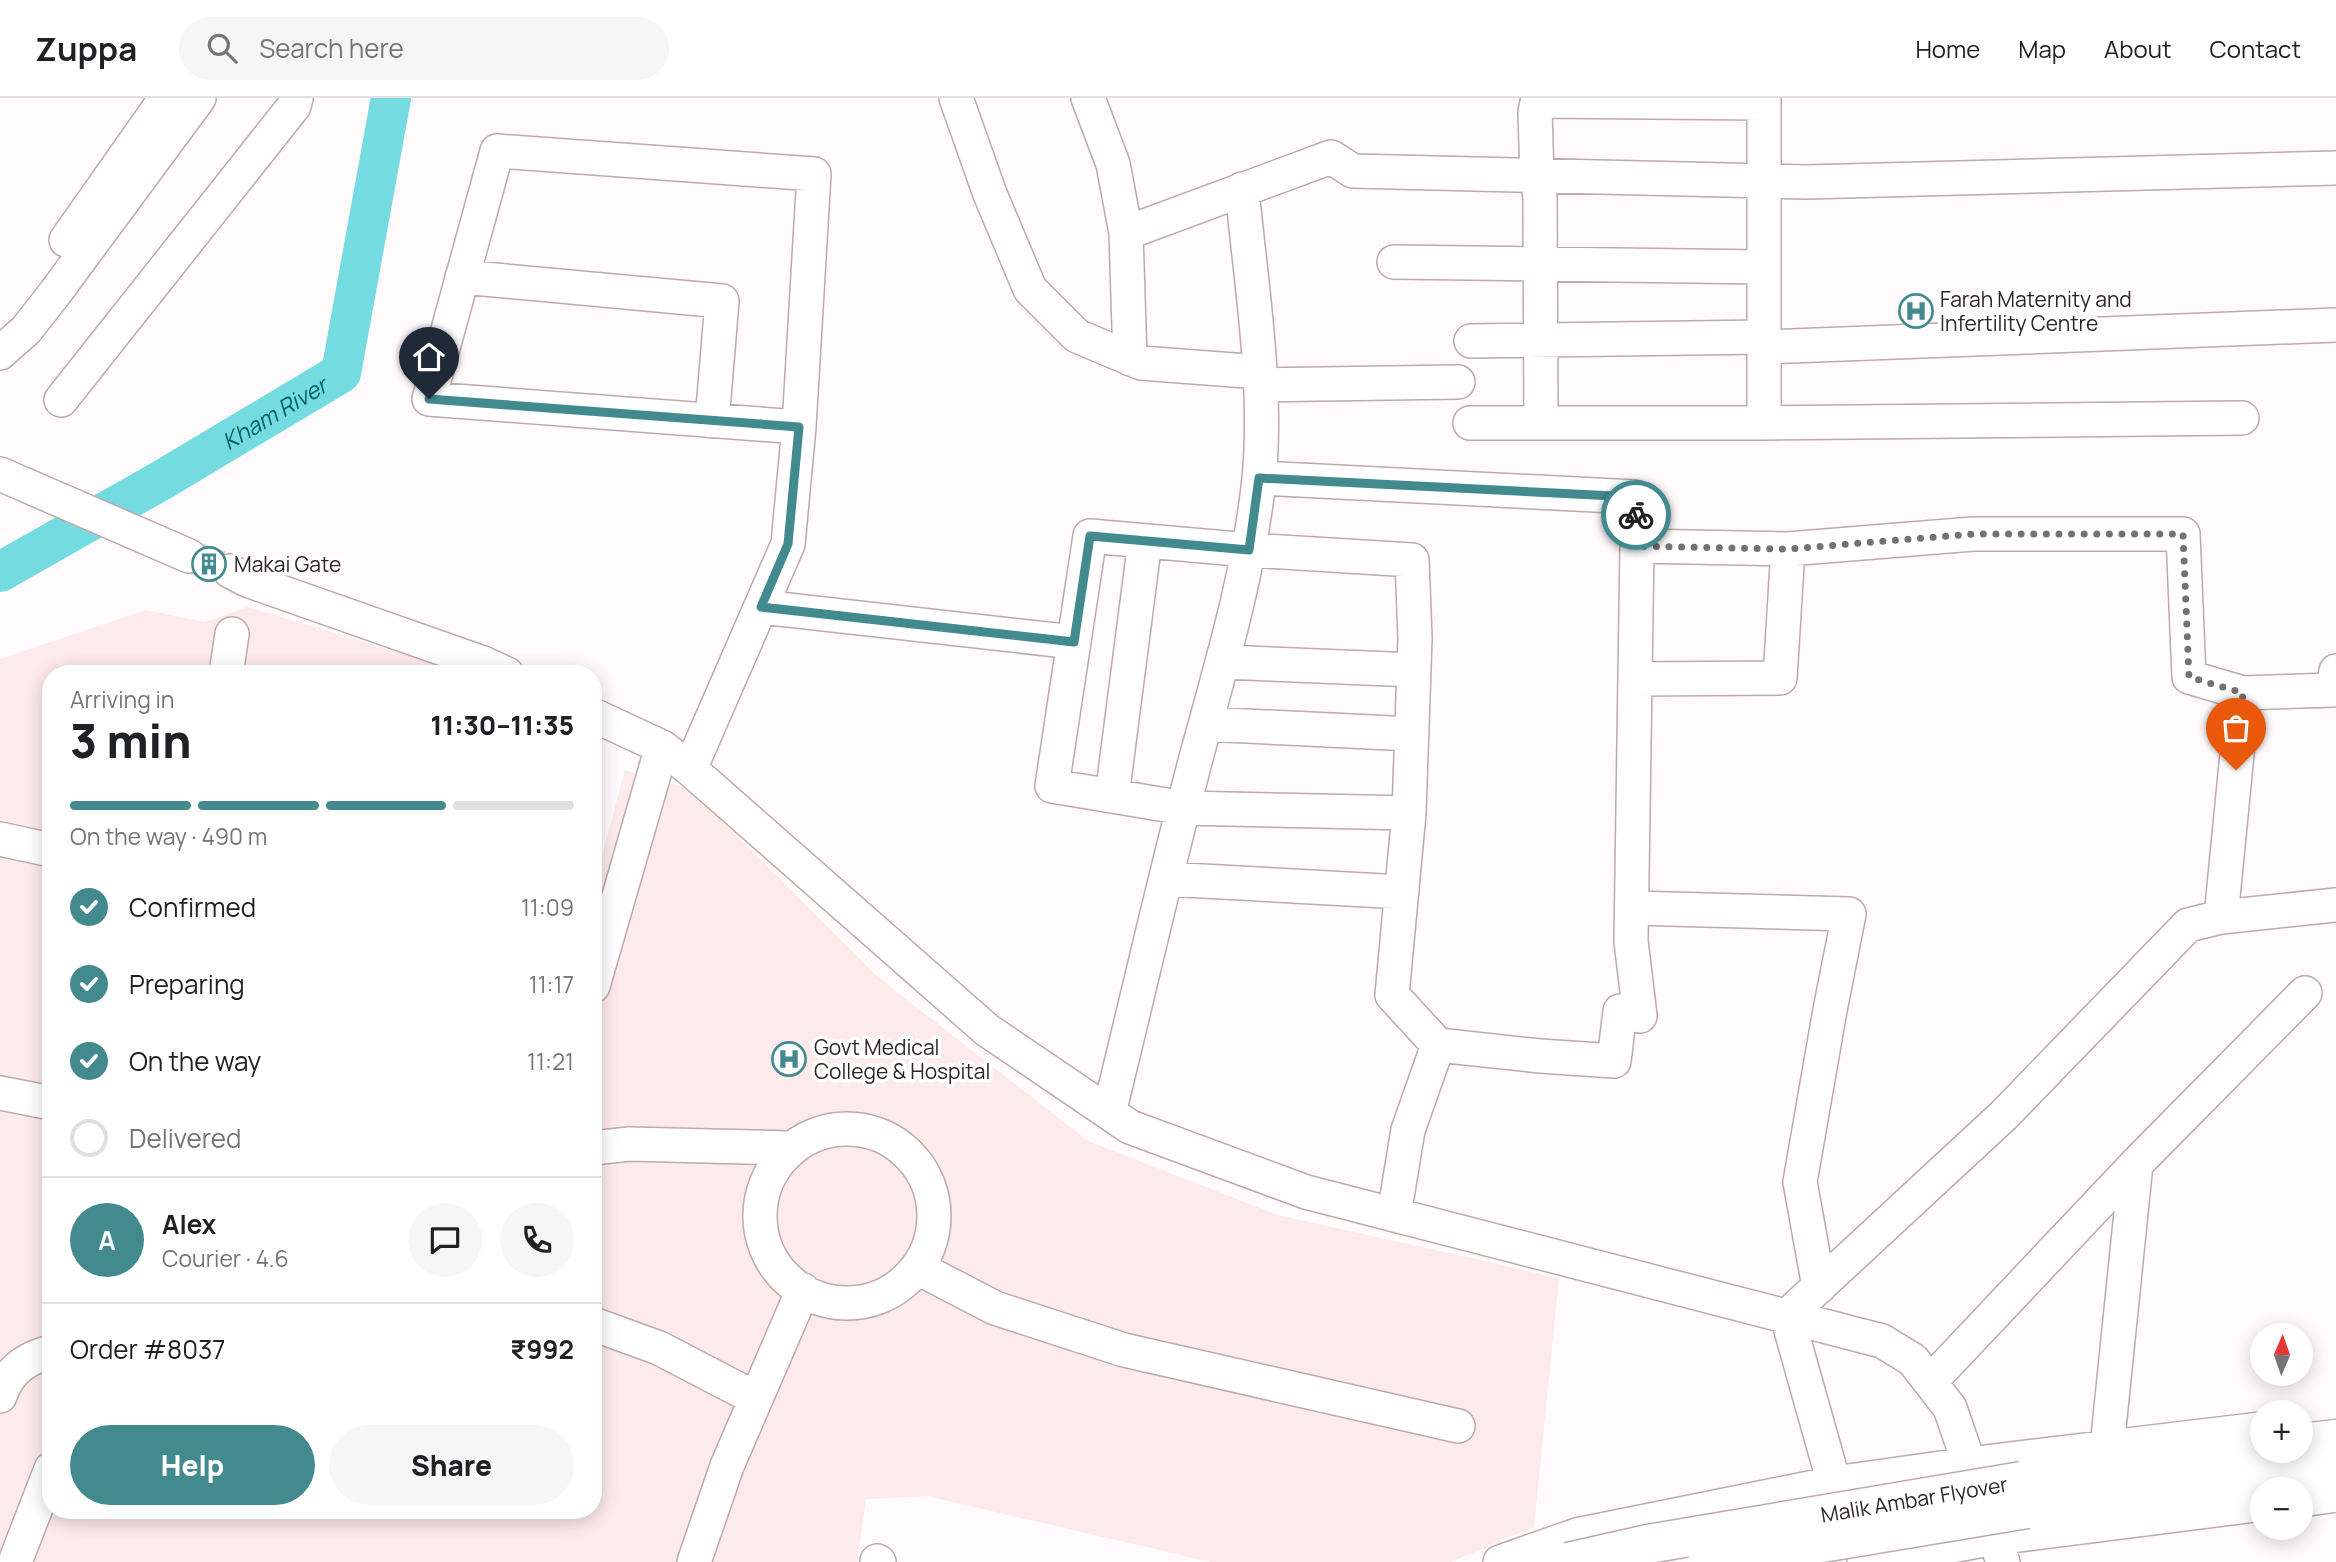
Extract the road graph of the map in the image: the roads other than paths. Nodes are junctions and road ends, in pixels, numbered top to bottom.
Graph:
1 (166, 98) edge
2 (199, 98) edge
3 (296, 98) edge
4 (956, 98) edge
5 (1088, 98) edge
6 (1764, 100) edge
7 (2336, 168) edge
8 (1536, 177) junction
9 (1764, 181) junction
10 (1242, 189) junction
11 (1126, 233) junction
12 (1394, 262) dead end
13 (1539, 264) junction
14 (1764, 267) junction
15 (462, 277) junction
16 (2336, 325) edge
17 (0, 329) edge
18 (1540, 340) junction
19 (1471, 341) dead end
20 (1764, 342) junction
21 (0, 353) edge
22 (1130, 359) junction
23 (1260, 378) junction
24 (1458, 382) dead end
25 (61, 400) dead end
26 (2242, 418) dead end
27 (712, 421) junction
28 (1470, 423) dead end
29 (1541, 423) junction
30 (1763, 423) junction
31 (799, 427) junction
32 (7, 477) edge
33 (1259, 478) junction
34 (1145, 541) junction
35 (1637, 546) junction
36 (1788, 549) junction
37 (1249, 550) junction
38 (189, 556) tunnel mouth
39 (230, 571) tunnel mouth
40 (761, 607) junction
41 (232, 634) dead end
42 (1074, 642) junction
43 (1223, 662) junction
44 (227, 665) edge
45 (487, 665) edge
46 (1414, 670) junction
47 (2336, 670) edge
48 (1636, 679) junction
49 (2243, 693) junction
50 (602, 719) edge
51 (1206, 724) junction
52 (1412, 734) junction
53 (657, 764) dead end
54 (690, 769) junction
55 (1112, 796) junction
56 (1184, 808) junction
57 (1409, 813) junction
58 (0, 839) edge
59 (42, 848) edge
60 (1166, 879) junction
61 (1402, 892) junction
62 (2336, 905) edge
63 (1632, 908) junction
64 (2221, 917) junction
65 (602, 955) edge
66 (2305, 993) dead end
67 (1438, 1045) junction
68 (0, 1093) edge
69 (42, 1101) edge
70 (1109, 1113) junction
71 (602, 1147) edge
72 (789, 1148) junction
73 (2136, 1164) junction
74 (1394, 1214) junction
75 (918, 1268) junction
76 (1819, 1287) junction
77 (803, 1290) junction
78 (1787, 1316) junction
79 (602, 1327) edge
80 (42, 1354) edge
81 (1930, 1382) junction
82 (0, 1396) edge
83 (755, 1398) junction
84 (2336, 1420) edge
85 (2313, 1423) edge
86 (1458, 1426) dead end
87 (2250, 1430) edge
88 (2336, 1439) edge
89 (2313, 1442) edge
90 (2107, 1447) junction
91 (2250, 1449) edge
92 (1969, 1464) junction
93 (2336, 1471) edge
94 (1834, 1483) junction
95 (42, 1492) edge
96 (2336, 1495) edge
97 (2313, 1498) edge
98 (2250, 1506) edge
99 (0, 1545) edge
100 (1999, 1550) edge
101 (2, 1562) edge
102 (15, 1562) edge
103 (694, 1562) edge
104 (1500, 1562) edge
105 (1568, 1562) edge
106 (1707, 1562) edge
107 (1864, 1562) edge
108 (1870, 1562) edge

1 - 17 street
2 - 21 street
3 - 25 street
4 - 22 street
5 - 11 street
6 - 8 street
6 - 9 street
7 - 9 street
8 - 9 street
8 - 10 street
8 - 13 street
9 - 14 street
10 - 11 street
10 - 23 street
11 - 22 street
12 - 13 street
13 - 14 street
13 - 18 street
14 - 20 street
15 - 27 street
15 - 27 street
15 - 31 street
16 - 20 street
18 - 19 street
18 - 20 street
18 - 29 street
20 - 30 street
22 - 23 street
23 - 24 street
23 - 33 street
26 - 30 street
27 - 31 street
28 - 29 street
29 - 30 street
31 - 40 street
32 - 38 street
33 - 35 street
33 - 37 street
34 - 37 street
34 - 42 street
34 - 55 street
35 - 36 street
35 - 48 street
36 - 48 street
36 - 49 street
37 - 43 street
37 - 46 street
39 - 45 street
40 - 42 street
40 - 54 street
41 - 44 street
42 - 55 street
43 - 46 street
43 - 51 street
46 - 52 street
47 - 49 street
48 - 63 street
49 - 64 street
50 - 54 street
51 - 52 street
51 - 56 street
52 - 57 street
53 - 65 street
54 - 70 street
55 - 56 street
56 - 57 street
56 - 60 street
57 - 61 street
58 - 59 street
60 - 61 street
60 - 70 street
61 - 67 street
62 - 64 street
63 - 67 street
63 - 76 street
64 - 76 street
66 - 73 street
67 - 74 street
68 - 69 street
70 - 74 street
71 - 72 street
72 - 75 street
72 - 77 street
73 - 81 street
73 - 90 street
74 - 78 street
75 - 77 street
75 - 86 street
76 - 78 street
77 - 83 street
78 - 81 street
78 - 94 street
79 - 83 street
80 - 82 street
81 - 92 street
83 - 103 street
84 - 85 street
87 - 90 street
88 - 89 main road
90 - 92 street
91 - 105 main road, Malik Ambar Flyover, bridge
92 - 94 street
92 - 100 street
93 - 106 main road, Malik Ambar Flyover, bridge
94 - 104 street
94 - 108 street
95 - 102 street
96 - 97 street
98 - 100 street
99 - 101 street
100 - 108 street
107 - 108 street

